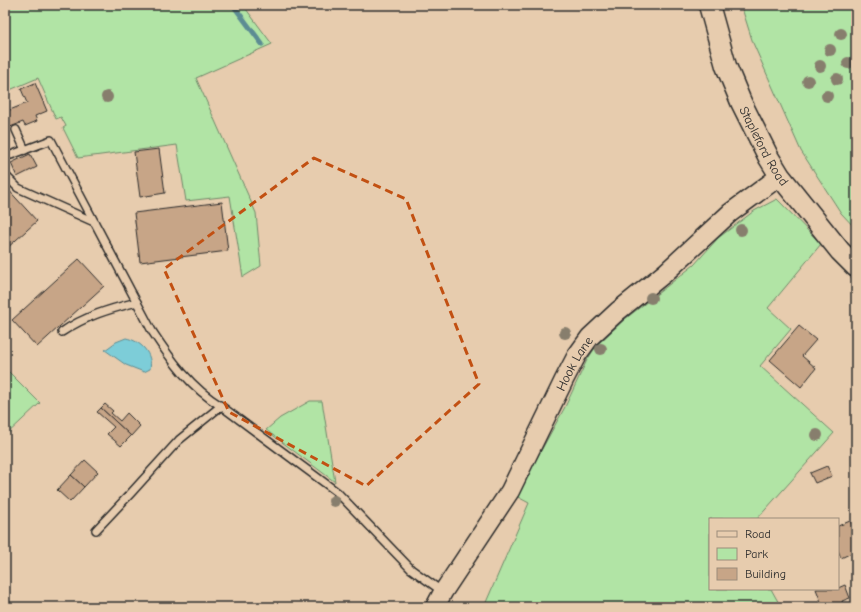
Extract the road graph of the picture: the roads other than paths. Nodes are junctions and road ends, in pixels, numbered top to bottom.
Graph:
1 (710, 5) edge
2 (16, 130) dead end
3 (25, 150) junction
4 (11, 155) dead end
5 (5, 175) edge
6 (780, 176) junction
7 (94, 222) junction
8 (856, 267) edge
9 (136, 302) junction
10 (62, 332) dead end
11 (221, 406) junction
12 (96, 530) dead end
13 (439, 600) edge

1 - 6 main road, Stapleford Road
2 - 3 lane
3 - 4 lane
3 - 7 lane
5 - 7 lane
6 - 8 main road, Stapleford Road
6 - 13 street, Hook Lane
7 - 9 lane
9 - 10 lane
9 - 11 lane
11 - 12 lane
11 - 13 lane

